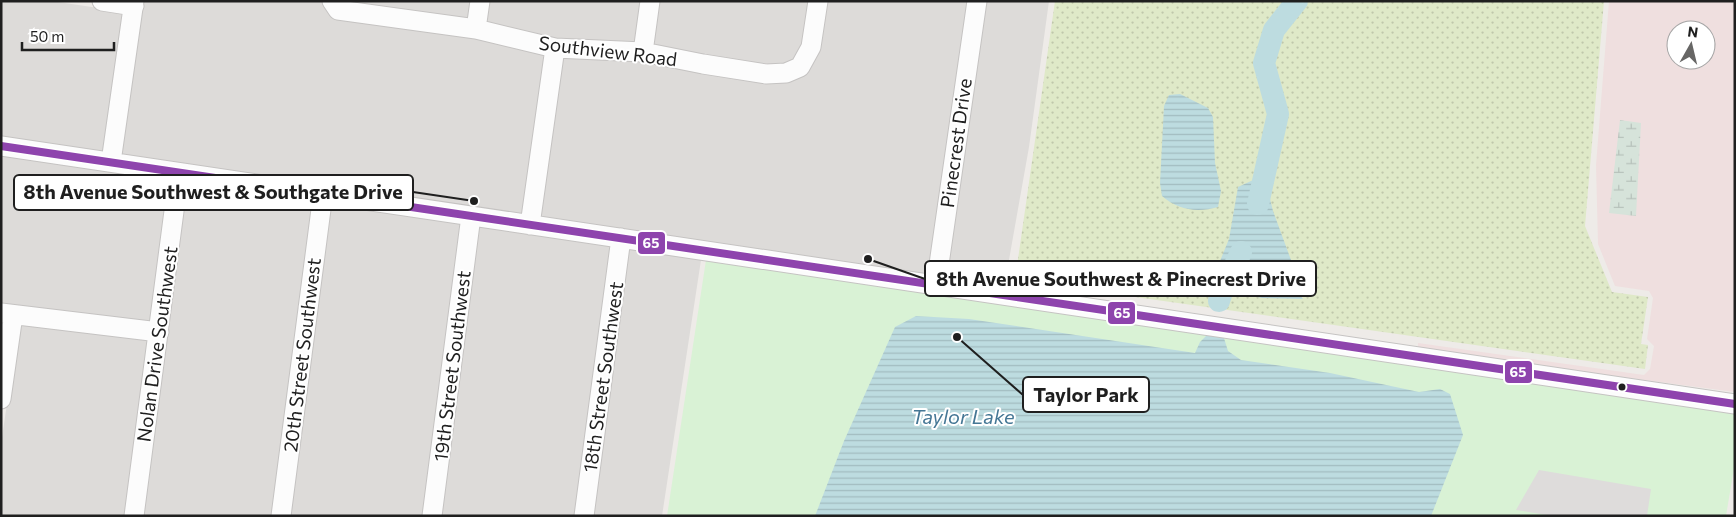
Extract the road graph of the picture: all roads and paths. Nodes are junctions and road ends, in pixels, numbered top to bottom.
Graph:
1 (102, 1) edge
2 (332, 1) edge
3 (480, 1) edge
4 (650, 1) edge
5 (818, 1) edge
6 (977, 1) edge
7 (134, 4) edge
8 (476, 29) junction
9 (554, 48) junction
10 (643, 52) junction
11 (1, 146) edge
12 (111, 162) junction
13 (179, 172) junction
14 (324, 194) junction
15 (471, 216) junction
16 (530, 225) junction
17 (621, 238) junction
18 (936, 285) junction
19 (7, 314) edge
20 (159, 332) junction
21 (1, 399) edge
22 (1735, 404) edge
23 (134, 516) edge
24 (281, 516) edge
25 (432, 516) edge
26 (584, 516) edge

1 - 7 street
2 - 8 street, Southview Road
3 - 8 street
4 - 10 street
5 - 10 street, Southview Road
6 - 18 street, Pinecrest Drive
7 - 12 street
8 - 9 street, Southview Road
9 - 10 street, Southview Road
9 - 16 street
11 - 12 street
12 - 13 street
13 - 14 street
13 - 20 street, Nolan Drive Southwest
14 - 15 street
14 - 24 street, 20th Street Southwest
15 - 16 street
15 - 25 street, 19th Street Southwest
16 - 17 street
17 - 18 street
17 - 26 street, 18th Street Southwest
18 - 22 street
19 - 20 street
19 - 21 street
20 - 23 street, Nolan Drive Southwest

